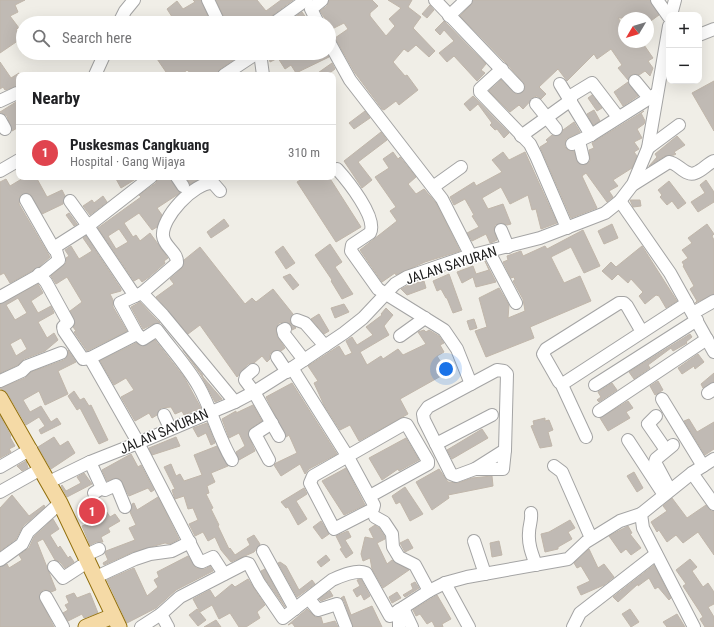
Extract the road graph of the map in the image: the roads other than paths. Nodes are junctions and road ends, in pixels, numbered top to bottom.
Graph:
1 (134, 0) edge
2 (208, 0) edge
3 (322, 0) edge
4 (435, 0) edge
5 (466, 0) edge
6 (657, 0) edge
7 (675, 0) edge
8 (308, 3) edge
9 (667, 12) edge
10 (671, 12) edge
11 (122, 16) edge
12 (216, 16) edge
13 (286, 16) edge
14 (314, 16) edge
15 (449, 16) junction
16 (714, 29) edge
17 (702, 34) edge
18 (666, 51) edge
19 (336, 55) edge
20 (102, 60) edge
21 (238, 60) edge
22 (261, 60) edge
23 (502, 69) junction
24 (96, 72) edge
25 (228, 72) edge
26 (263, 72) edge
27 (635, 81) dead end
28 (560, 84) dead end
29 (518, 87) dead end
30 (16, 93) edge
31 (652, 96) junction
32 (570, 99) junction
33 (0, 101) edge
34 (536, 104) dead end
35 (546, 117) junction
36 (618, 117) junction
37 (679, 125) dead end
38 (556, 129) dead end
39 (591, 135) junction
40 (521, 136) junction
41 (648, 148) junction
42 (583, 158) dead end
43 (714, 161) edge
44 (16, 162) edge
45 (461, 167) dead end
46 (337, 169) dead end
47 (0, 171) edge
48 (147, 180) edge
49 (634, 184) junction
50 (434, 187) junction
51 (220, 191) dead end
52 (26, 200) dead end
53 (70, 201) dead end
54 (620, 201) junction
55 (88, 226) junction
56 (567, 228) junction
57 (501, 230) dead end
58 (508, 247) junction
59 (54, 248) junction
60 (489, 252) junction
61 (471, 256) junction
62 (39, 274) junction
63 (139, 294) junction
64 (385, 294) junction
65 (0, 297) edge
66 (714, 301) edge
67 (516, 304) dead end
68 (692, 312) junction
69 (425, 318) junction
70 (297, 320) dead end
71 (285, 328) dead end
72 (642, 332) junction
73 (137, 334) junction
74 (400, 336) dead end
75 (707, 339) junction
76 (325, 346) junction
77 (61, 352) dead end
78 (714, 352) edge
79 (277, 357) dead end
80 (90, 358) junction
81 (304, 360) junction
82 (253, 370) dead end
83 (290, 370) junction
84 (0, 381) edge
85 (561, 383) junction
86 (471, 384) junction
87 (595, 385) dead end
88 (254, 392) junction
89 (0, 398) edge
90 (662, 399) dead end
91 (235, 402) junction
92 (599, 411) dead end
93 (209, 412) junction
94 (164, 415) dead end
95 (492, 415) dead end
96 (656, 416) dead end
97 (272, 423) junction
98 (170, 428) junction
99 (279, 436) dead end
100 (586, 437) dead end
101 (628, 440) dead end
102 (138, 443) junction
103 (436, 444) junction
104 (30, 449) junction
105 (348, 458) junction
106 (714, 459) edge
107 (232, 460) dead end
108 (269, 460) dead end
109 (90, 462) junction
110 (554, 466) dead end
111 (703, 466) junction
112 (0, 467) edge
113 (41, 469) junction
114 (692, 473) junction
115 (49, 482) junction
116 (0, 492) edge
117 (667, 492) junction
118 (370, 496) junction
119 (60, 503) junction
120 (714, 504) edge
121 (125, 507) dead end
122 (531, 513) dead end
123 (641, 514) junction
124 (375, 517) dead end
125 (591, 538) junction
126 (474, 541) dead end
127 (190, 542) junction
128 (263, 551) dead end
129 (656, 554) junction
130 (91, 555) junction
131 (0, 560) edge
132 (536, 565) junction
133 (54, 566) dead end
134 (224, 574) junction
135 (484, 574) junction
136 (96, 577) junction
137 (445, 583) junction
138 (429, 591) junction
139 (46, 597) dead end
140 (309, 599) junction
141 (295, 609) junction
142 (401, 609) junction
143 (161, 614) junction
144 (116, 621) edge
145 (285, 623) edge
146 (63, 627) edge
147 (86, 627) edge
148 (142, 627) edge
149 (168, 627) edge
150 (346, 627) edge
151 (400, 627) edge
152 (412, 627) edge
153 (469, 627) edge
154 (573, 627) edge
155 (694, 627) edge

1 - 11 street
2 - 12 street
3 - 8 street
4 - 15 street
5 - 15 street
6 - 9 street
7 - 10 street
8 - 13 street
8 - 14 street
15 - 23 street
16 - 17 street
18 - 31 street, JALAN SAYURAN
19 - 50 street
20 - 24 street
21 - 25 street
22 - 26 street
23 - 29 street
23 - 40 street
27 - 31 street
28 - 32 street
30 - 33 street
31 - 36 street
31 - 41 street, JALAN SAYURAN
32 - 35 street
32 - 36 street
32 - 39 street
34 - 35 street
35 - 38 street
35 - 40 street
36 - 39 street
37 - 41 street
39 - 42 street
40 - 56 street
41 - 49 street, JALAN SAYURAN
43 - 49 street
44 - 47 street
45 - 50 street
46 - 64 street
48 - 55 street
49 - 54 street, JALAN SAYURAN
50 - 61 street
51 - 63 street
52 - 59 street
53 - 55 street
54 - 56 street, JALAN SAYURAN
54 - 68 street
55 - 59 street
55 - 63 street
56 - 58 street, JALAN SAYURAN
57 - 58 street
58 - 60 street, JALAN SAYURAN
59 - 62 street
60 - 61 street, JALAN SAYURAN
60 - 67 street
61 - 64 street, JALAN SAYURAN
62 - 65 street
62 - 80 street
63 - 73 street
63 - 91 street
64 - 69 street
64 - 76 street, JALAN SAYURAN
66 - 68 street
68 - 72 street
68 - 75 street
68 - 87 street
69 - 74 street
69 - 86 street
70 - 76 street
71 - 81 street
72 - 85 street
72 - 85 street
73 - 80 street
73 - 93 street
75 - 78 street
75 - 92 street
76 - 81 street, JALAN SAYURAN
77 - 84 street
79 - 83 street
80 - 102 street
81 - 83 street, JALAN SAYURAN
82 - 88 street
83 - 88 street, JALAN SAYURAN
83 - 105 street
85 - 100 street
86 - 103 street
86 - 103 street
88 - 91 street, JALAN SAYURAN
88 - 97 street
89 - 104 main road
90 - 111 street
91 - 93 street, JALAN SAYURAN
93 - 98 street, JALAN SAYURAN
93 - 107 street
94 - 98 street
95 - 103 street
96 - 117 street
97 - 99 street
97 - 108 street
98 - 102 street, JALAN SAYURAN
101 - 117 street
102 - 109 street, JALAN SAYURAN
102 - 127 street
104 - 112 street
104 - 113 main road
105 - 118 street
105 - 118 street
105 - 118 street
106 - 111 street
109 - 115 street, JALAN SAYURAN
109 - 121 street
110 - 125 street
111 - 114 street
113 - 115 main road
113 - 116 street
114 - 117 street
114 - 120 street
115 - 119 main road
117 - 123 street
119 - 130 main road
119 - 131 street
122 - 132 street
123 - 125 street
123 - 129 street
124 - 138 street
125 - 132 street
126 - 135 street
127 - 134 street
127 - 136 street
128 - 141 street
129 - 154 street
129 - 155 street
130 - 133 street
130 - 136 main road
132 - 135 street
134 - 143 street
134 - 145 street
135 - 137 street
136 - 144 main road
137 - 138 street
137 - 153 street
138 - 142 street
139 - 146 street
140 - 141 street
140 - 142 street
140 - 150 street
141 - 145 street
142 - 151 street
142 - 152 street
143 - 148 street
143 - 149 street
144 - 147 main road

